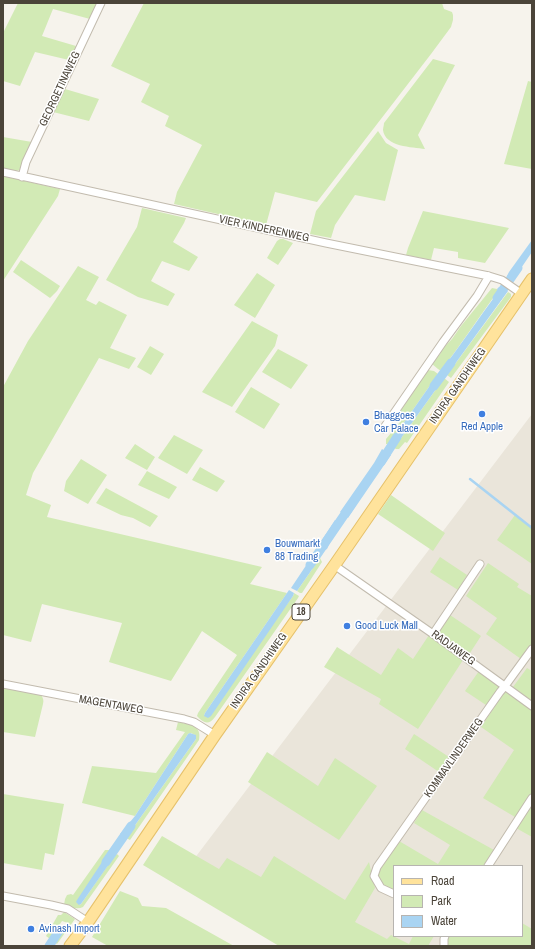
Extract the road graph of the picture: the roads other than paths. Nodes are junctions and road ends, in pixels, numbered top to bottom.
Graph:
1 (101, 3) edge
2 (3, 172) edge
3 (22, 177) junction
4 (489, 276) junction
5 (532, 279) edge
6 (518, 291) junction
7 (382, 429) dead end
8 (480, 564) dead end
9 (334, 565) junction
10 (433, 634) junction
11 (532, 649) edge
12 (3, 684) edge
13 (505, 686) junction
14 (532, 706) edge
15 (215, 735) junction
16 (532, 798) edge
17 (489, 865) edge
18 (393, 894) edge
19 (3, 896) edge
20 (88, 922) junction
21 (70, 946) edge

1 - 3 street, GEORGETINAWEG
2 - 3 street, VIER KINDERENWEG
3 - 4 street, VIER KINDERENWEG
4 - 6 street, VIER KINDERENWEG
4 - 7 street
5 - 6 main road, INDIRA GANDHIWEG / 18
6 - 9 main road, INDIRA GANDHIWEG / 18
8 - 10 street
9 - 10 street, RADJAWEG
9 - 15 main road, INDIRA GANDHIWEG / 18
10 - 13 street, RADJAWEG
11 - 13 street, KOMMAVLINDERWEG
12 - 15 street, MAGENTAWEG
13 - 14 street, RADJAWEG
13 - 18 street, KOMMAVLINDERWEG
15 - 20 main road, INDIRA GANDHIWEG / 18
16 - 17 street
19 - 20 street
20 - 21 main road, INDIRA GANDHIWEG / 18

